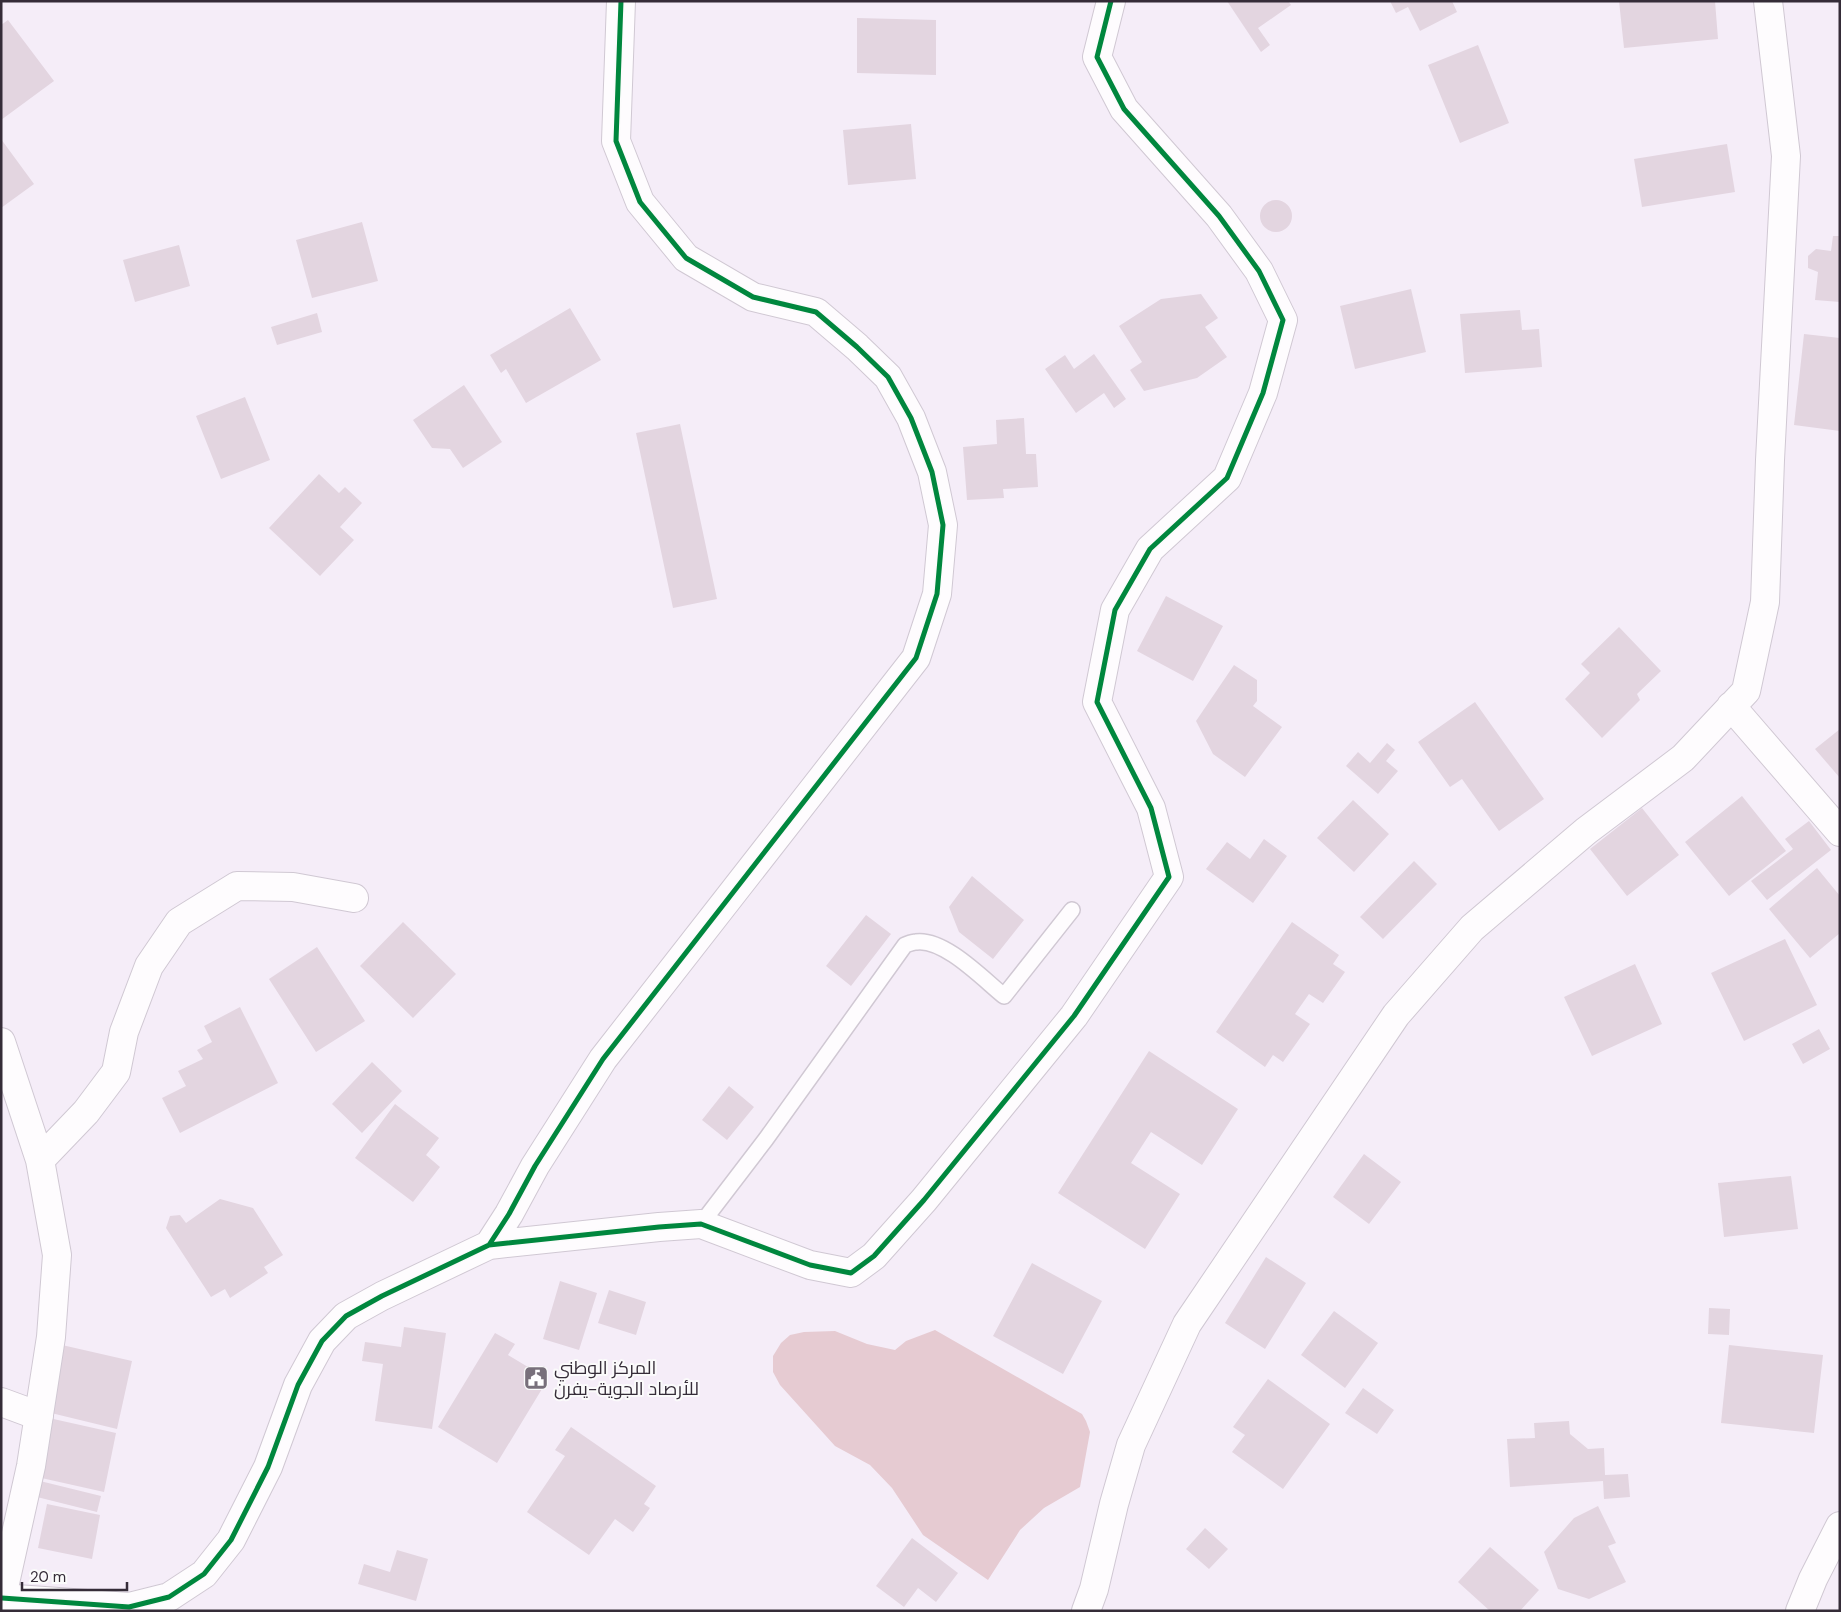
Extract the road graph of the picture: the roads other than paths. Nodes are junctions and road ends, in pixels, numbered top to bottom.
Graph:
1 (621, 1) edge
2 (1111, 1) edge
3 (1768, 1) edge
4 (1731, 706) junction
5 (1840, 832) edge
6 (354, 898) dead end
7 (1072, 910) dead end
8 (1, 1042) edge
9 (40, 1160) junction
10 (701, 1224) junction
11 (489, 1245) junction
12 (1, 1402) edge
13 (38, 1416) junction
14 (1840, 1526) edge
15 (2, 1600) edge
16 (1086, 1611) edge
17 (1800, 1611) edge

1 - 11 street
2 - 10 street
3 - 4 street
4 - 5 street
4 - 16 street
6 - 9 street
7 - 10 lane
8 - 9 street
9 - 13 street
10 - 11 street
11 - 15 street
12 - 13 street
13 - 15 street
14 - 17 street

